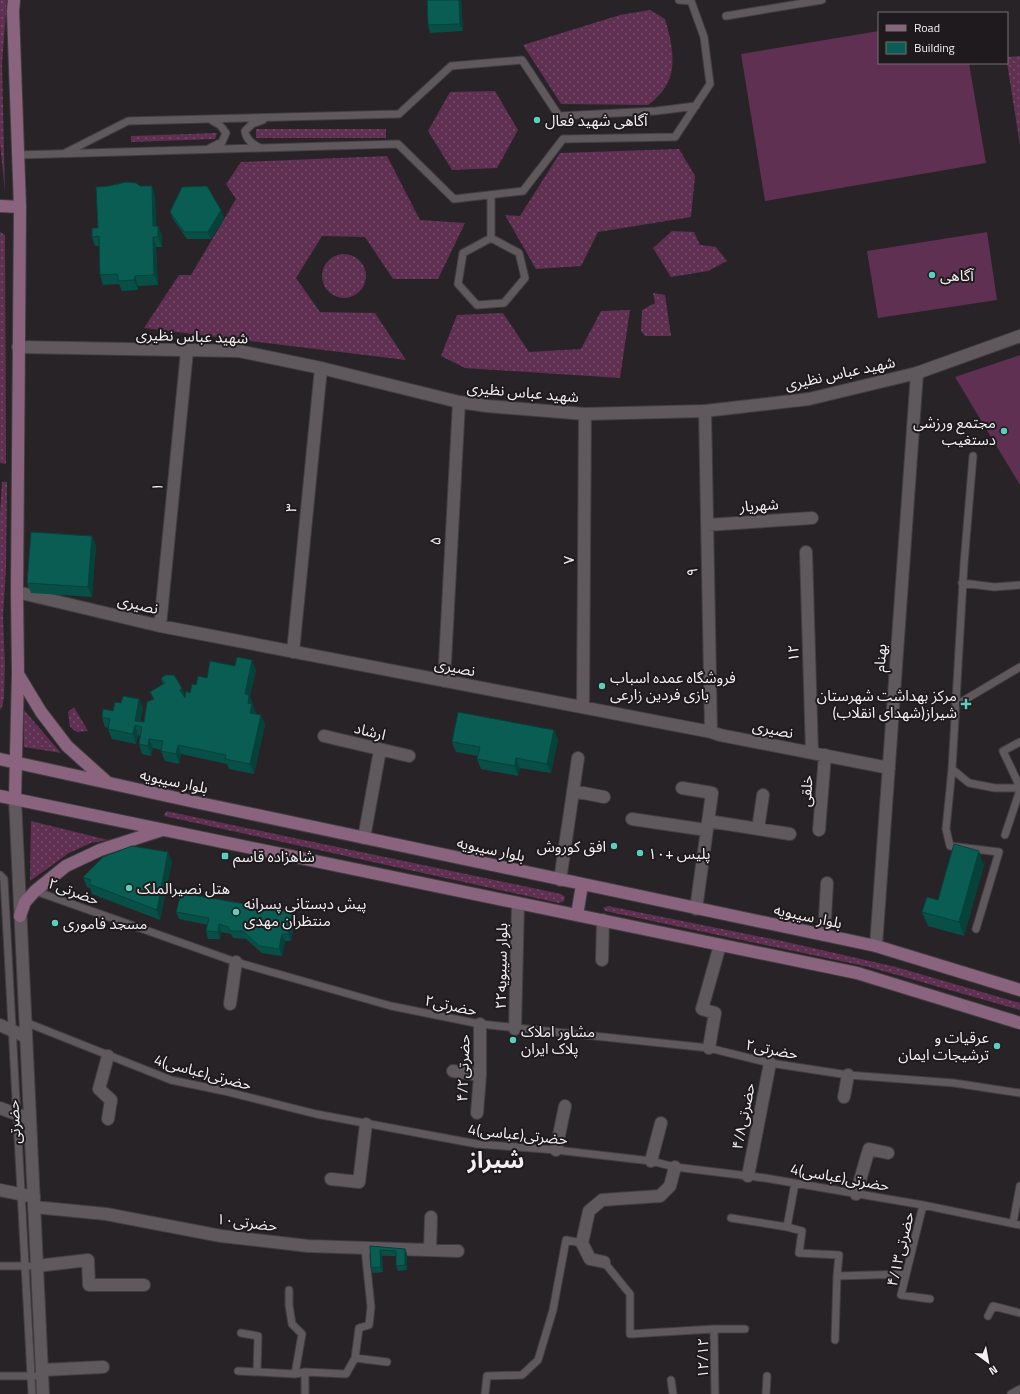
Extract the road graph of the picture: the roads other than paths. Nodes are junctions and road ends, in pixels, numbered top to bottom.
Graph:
1 (14, 0) edge
2 (679, 0) edge
3 (822, 0) edge
4 (726, 16) dead end
5 (696, 106) junction
6 (272, 118) junction
7 (210, 119) junction
8 (261, 148) junction
9 (204, 150) junction
10 (63, 154) junction
11 (18, 155) junction
12 (491, 195) junction
13 (0, 206) edge
14 (20, 207) junction
15 (491, 238) junction
16 (1020, 336) edge
17 (18, 347) junction
18 (187, 351) junction
19 (321, 368) junction
20 (916, 373) junction
21 (459, 402) junction
22 (705, 411) junction
23 (586, 414) junction
24 (972, 456) dead end
25 (812, 518) dead end
26 (707, 525) junction
27 (806, 552) dead end
28 (962, 583) junction
29 (1020, 585) edge
30 (17, 592) junction
31 (160, 626) junction
32 (293, 652) junction
33 (1020, 667) edge
34 (18, 674) junction
35 (444, 681) junction
36 (956, 705) junction
37 (583, 707) junction
38 (711, 732) junction
39 (324, 736) dead end
40 (1020, 742) edge
41 (380, 750) junction
42 (812, 753) junction
43 (825, 755) junction
44 (409, 756) dead end
45 (578, 758) dead end
46 (0, 759) edge
47 (16, 762) junction
48 (889, 768) junction
49 (952, 769) junction
50 (109, 783) junction
51 (682, 788) dead end
52 (1020, 789) edge
53 (573, 791) junction
54 (763, 795) dead end
55 (0, 796) edge
56 (604, 797) dead end
57 (15, 799) junction
58 (632, 819) dead end
59 (707, 826) junction
60 (758, 828) junction
61 (163, 829) junction
62 (819, 830) dead end
63 (790, 834) dead end
64 (1005, 835) dead end
65 (364, 838) junction
66 (0, 875) edge
67 (560, 880) junction
68 (827, 883) dead end
69 (582, 885) junction
70 (35, 891) junction
71 (2, 904) edge
72 (518, 904) junction
73 (696, 909) junction
74 (577, 915) junction
75 (20, 916) junction
76 (603, 920) junction
77 (976, 929) dead end
78 (824, 935) junction
79 (720, 945) junction
80 (876, 946) junction
81 (602, 960) dead end
82 (236, 962) junction
83 (1020, 990) edge
84 (230, 1004) dead end
85 (25, 1022) junction
86 (1020, 1023) edge
87 (480, 1024) junction
88 (0, 1025) edge
89 (515, 1029) junction
90 (12, 1031) junction
91 (26, 1038) junction
92 (709, 1048) junction
93 (108, 1056) junction
94 (770, 1063) junction
95 (453, 1071) dead end
96 (848, 1074) junction
97 (480, 1075) junction
98 (1020, 1093) edge
99 (844, 1097) dead end
100 (565, 1106) dead end
101 (0, 1108) edge
102 (477, 1113) dead end
103 (16, 1114) junction
104 (30, 1119) junction
105 (108, 1119) dead end
106 (661, 1123) dead end
107 (366, 1124) junction
108 (556, 1150) junction
109 (888, 1153) dead end
110 (651, 1161) junction
111 (675, 1167) junction
112 (748, 1176) junction
113 (331, 1179) dead end
114 (796, 1183) junction
115 (1020, 1186) edge
116 (0, 1190) edge
117 (856, 1194) junction
118 (21, 1195) junction
119 (34, 1202) junction
120 (923, 1205) junction
121 (431, 1217) dead end
122 (731, 1218) dead end
123 (1017, 1224) edge
124 (787, 1227) junction
125 (582, 1243) junction
126 (365, 1249) junction
127 (430, 1250) junction
128 (458, 1251) dead end
129 (604, 1262) joint
130 (0, 1266) edge
131 (25, 1266) junction
132 (37, 1266) junction
133 (906, 1274) junction
134 (837, 1276) junction
135 (144, 1285) dead end
136 (289, 1290) dead end
137 (930, 1300) dead end
138 (1020, 1312) edge
139 (988, 1316) dead end
140 (745, 1328) dead end
141 (714, 1329) junction
142 (240, 1332) dead end
143 (834, 1340) dead end
144 (355, 1358) junction
145 (387, 1362) dead end
146 (103, 1367) dead end
147 (238, 1371) dead end
148 (257, 1372) junction
149 (305, 1372) junction
150 (38, 1374) junction
151 (295, 1374) junction
152 (0, 1376) edge
153 (767, 1376) dead end
154 (671, 1380) dead end
155 (32, 1394) edge
156 (43, 1394) edge
157 (305, 1394) edge
158 (485, 1394) edge
159 (672, 1394) edge
160 (715, 1394) edge
161 (766, 1394) edge

1 - 11 main road
2 - 5 lane
3 - 4 lane
5 - 6 lane
5 - 12 lane
6 - 7 lane
6 - 8 lane
7 - 9 lane
7 - 10 lane
8 - 9 lane
8 - 12 lane
9 - 10 lane
10 - 11 lane
11 - 14 main road
12 - 15 lane
13 - 14 main road
14 - 17 main road
15 - 15 lane
16 - 20 street, شهید عباس نظیری
17 - 18 street, شهید عباس نظیری
17 - 30 main road
18 - 19 street, شهید عباس نظیری
18 - 31 street, ۱
19 - 21 street, شهید عباس نظیری
19 - 32 street, ۳
20 - 22 street, شهید عباس نظیری
20 - 48 street, بهنام
21 - 23 street, شهید عباس نظیری
21 - 35 street, ۵
22 - 23 street, شهید عباس نظیری
22 - 26 street, ۹
23 - 37 street, ۷
24 - 28 lane
25 - 26 street, شهریار
26 - 38 street, ۹
27 - 42 street, ۱۲
28 - 29 lane
28 - 36 lane
30 - 31 street, نصیری
30 - 34 main road
31 - 32 street, نصیری
32 - 35 street, نصیری
33 - 36 lane
34 - 47 main road
34 - 50 main road
35 - 37 street, نصیری
36 - 49 lane
37 - 38 street, نصیری
38 - 42 street, نصیری
39 - 41 street, ارشاد
40 - 52 lane
41 - 44 street, ارشاد
41 - 65 street
42 - 43 street, نصیری
43 - 48 street, نصیری
43 - 62 street, خلقی
45 - 53 street
46 - 47 main road, بلوار سیبویه
47 - 50 main road, بلوار سیبویه
47 - 57 main road
48 - 80 street, بهنام
49 - 52 lane
49 - 77 lane
50 - 65 main road, بلوار سیبویه
51 - 59 street
52 - 64 lane
53 - 56 street
53 - 67 street
54 - 60 street
55 - 57 main road
57 - 61 main road
57 - 75 street, حضرتی
58 - 59 street
59 - 60 street
59 - 73 street
60 - 63 street
61 - 70 main road
61 - 72 main road
65 - 67 main road, بلوار سیبویه
66 - 71 lane, حضرتی
67 - 69 main road, بلوار سیبویه
68 - 78 street
69 - 73 main road, بلوار سیبویه
69 - 74 main road
70 - 75 main road
70 - 82 lane, حضرتی۲
71 - 90 lane, حضرتی
72 - 74 main road
72 - 89 street, بلوار سیبویه۲۲
73 - 78 main road, بلوار سیبویه
74 - 76 main road
75 - 85 street, حضرتی
76 - 79 main road
76 - 81 street
78 - 80 main road, بلوار سیبویه
79 - 86 main road
79 - 92 street
80 - 83 main road, بلوار سیبویه
82 - 84 street
82 - 87 lane, حضرتی۲
85 - 91 street, حضرتی
85 - 93 lane, 4حضرتی(عباسی)
87 - 89 lane, حضرتی۲
87 - 97 street, حضرتی۴/۲
88 - 90 street
89 - 92 lane, حضرتی۲
90 - 91 street
90 - 103 lane, حضرتی
91 - 104 street, حضرتی
92 - 94 lane, حضرتی۲
93 - 105 street
93 - 107 lane, 4حضرتی(عباسی)
94 - 96 lane, حضرتی۲
94 - 112 street, حضرتی۴/۸
95 - 97 street
96 - 98 lane, حضرتی۲
96 - 99 street
97 - 102 street, حضرتی۴/۲
100 - 108 street
101 - 103 street
103 - 104 street
103 - 118 lane, حضرتی
104 - 119 street, حضرتی
106 - 110 street
107 - 108 lane, 4حضرتی(عباسی)
107 - 113 street
108 - 110 lane, 4حضرتی(عباسی)
109 - 117 street
110 - 111 lane, 4حضرتی(عباسی)
111 - 112 lane, 4حضرتی(عباسی)
111 - 125 street
112 - 114 lane, 4حضرتی(عباسی)
114 - 117 lane, 4حضرتی(عباسی)
114 - 124 lane
115 - 123 lane
116 - 118 street, حضرتی۱۰
117 - 120 lane, 4حضرتی(عباسی)
118 - 119 street, حضرتی۱۰
118 - 131 lane, حضرتی
119 - 126 street, حضرتی۱۰
119 - 132 street, حضرتی
120 - 123 lane, 4حضرتی(عباسی)
120 - 133 lane, حضرتی۴/۱۳
121 - 127 street
122 - 124 lane
124 - 134 lane
125 - 129 street
125 - 158 lane
126 - 127 street, حضرتی۱۰
126 - 144 lane
127 - 128 street, حضرتی۱۰
129 - 141 lane
130 - 131 lane
131 - 132 lane
131 - 150 lane, حضرتی
132 - 135 street
132 - 150 street, حضرتی
133 - 134 lane
133 - 137 lane, حضرتی۴/۱۳
134 - 143 lane
136 - 151 lane
138 - 139 lane
140 - 141 lane, ۱۲/۱۲
141 - 160 lane, ۱۲/۱۲
142 - 148 lane
144 - 145 lane
144 - 149 lane
146 - 150 street
147 - 148 lane
148 - 151 lane
149 - 151 lane
149 - 157 lane
150 - 152 lane
150 - 155 lane, حضرتی
150 - 156 street, حضرتی
153 - 161 lane
154 - 159 lane

